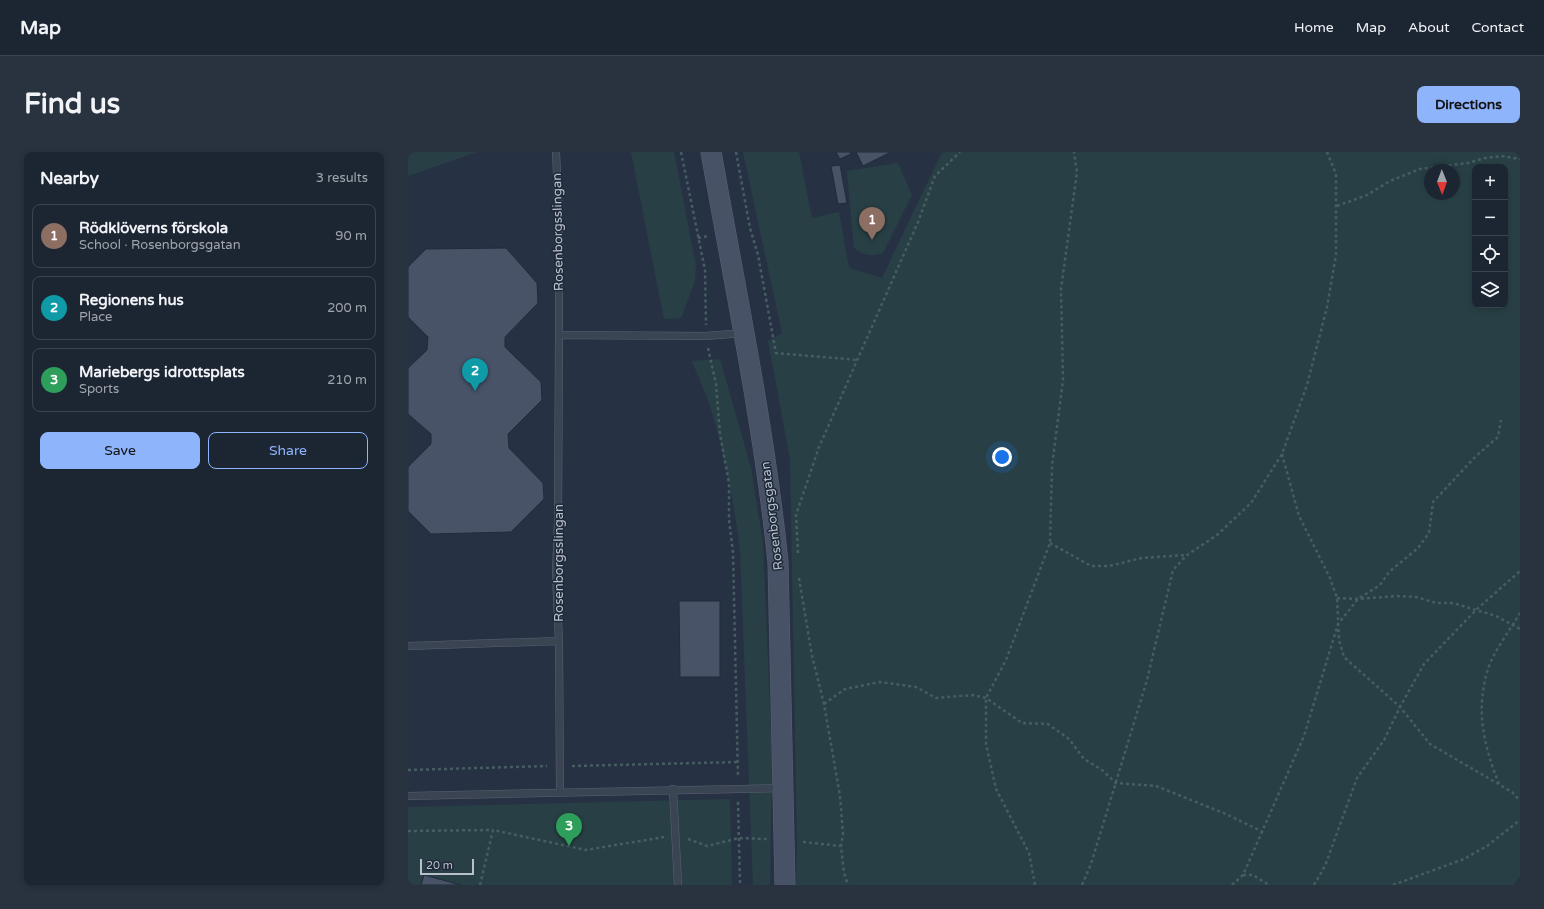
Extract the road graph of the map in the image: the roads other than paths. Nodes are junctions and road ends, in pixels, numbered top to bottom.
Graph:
1 (556, 152) edge
2 (711, 152) edge
3 (743, 332) junction
4 (559, 335) junction
5 (559, 641) junction
6 (408, 646) edge
7 (784, 788) junction
8 (673, 789) junction
9 (560, 792) junction
10 (408, 796) edge
11 (678, 885) edge
12 (785, 885) edge

1 - 4 lane, Rosenborgsslingan
2 - 3 street, Rosenborgsgatan
3 - 4 lane
3 - 7 street, Rosenborgsgatan
4 - 5 lane, Rosenborgsslingan
5 - 6 lane
5 - 9 lane, Rosenborgsslingan
7 - 8 lane
7 - 12 street, Rosenborgsgatan
8 - 9 lane
8 - 11 lane
9 - 10 lane

